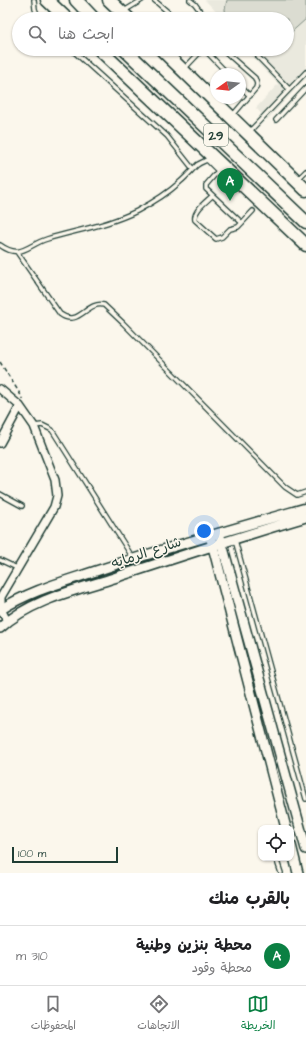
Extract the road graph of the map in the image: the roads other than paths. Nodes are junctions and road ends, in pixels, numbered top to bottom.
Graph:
1 (34, 0) edge
2 (47, 0) edge
3 (76, 0) edge
4 (110, 0) edge
5 (142, 0) edge
6 (154, 0) edge
7 (190, 0) edge
8 (36, 12) edge
9 (60, 12) edge
10 (87, 12) edge
11 (122, 12) edge
12 (128, 12) edge
13 (168, 12) edge
14 (201, 12) edge
15 (79, 56) edge
16 (106, 56) edge
17 (131, 56) edge
18 (168, 56) edge
19 (196, 56) edge
20 (210, 56) edge
21 (230, 56) edge
22 (258, 57) dead end
23 (222, 68) edge
24 (182, 70) junction
25 (306, 72) edge
26 (306, 88) edge
27 (289, 89) junction
28 (246, 92) edge
29 (250, 96) junction
30 (231, 118) junction
31 (276, 120) dead end
32 (247, 133) junction
33 (210, 158) junction
34 (193, 169) junction
35 (306, 171) edge
36 (296, 181) junction
37 (306, 190) edge
38 (212, 196) junction
39 (253, 211) dead end
40 (306, 222) edge
41 (242, 223) junction
42 (0, 245) edge
43 (306, 245) edge
44 (17, 252) junction
45 (0, 389) edge
46 (20, 406) junction
47 (34, 426) junction
48 (0, 443) edge
49 (306, 492) edge
50 (0, 494) edge
51 (22, 506) dead end
52 (306, 508) edge
53 (306, 518) edge
54 (233, 534) junction
55 (216, 539) junction
56 (134, 559) junction
57 (0, 560) edge
58 (17, 568) junction
59 (1, 609) edge
60 (3, 625) edge
61 (306, 799) edge
62 (285, 825) edge
63 (299, 831) edge
64 (306, 849) edge
65 (294, 857) edge
66 (277, 861) edge
67 (282, 873) edge
68 (298, 873) edge

1 - 8 lane
2 - 9 main road
3 - 10 main road
4 - 11 main road
5 - 12 lane
6 - 13 lane
7 - 14 lane
15 - 34 lane
16 - 33 main road
17 - 40 main road, 29
18 - 24 main road, 29
19 - 24 lane
20 - 23 lane
21 - 29 lane
22 - 27 lane
24 - 30 main road, 29
25 - 27 lane
26 - 31 lane
27 - 32 lane
28 - 29 lane
29 - 30 lane
30 - 32 main road, 29
32 - 36 main road, 29
33 - 34 lane
33 - 38 lane
33 - 43 main road
34 - 44 lane
35 - 36 lane
36 - 37 main road, 29
38 - 41 lane
38 - 41 lane
39 - 41 lane
42 - 44 lane
44 - 49 lane
45 - 46 street
46 - 47 street
46 - 48 street
47 - 56 lane
47 - 58 street
50 - 51 lane
52 - 54 street, شارع الرمايه
53 - 54 street, شارع الرمايه
54 - 55 street, شارع الرمايه
54 - 61 lane
55 - 56 street, شارع الرمايه
55 - 60 street, شارع الرمايه
55 - 62 street
55 - 63 street
56 - 59 street, شارع الرمايه
57 - 58 lane
58 - 59 street
59 - 60 street
63 - 64 street
65 - 68 street
66 - 67 lane

